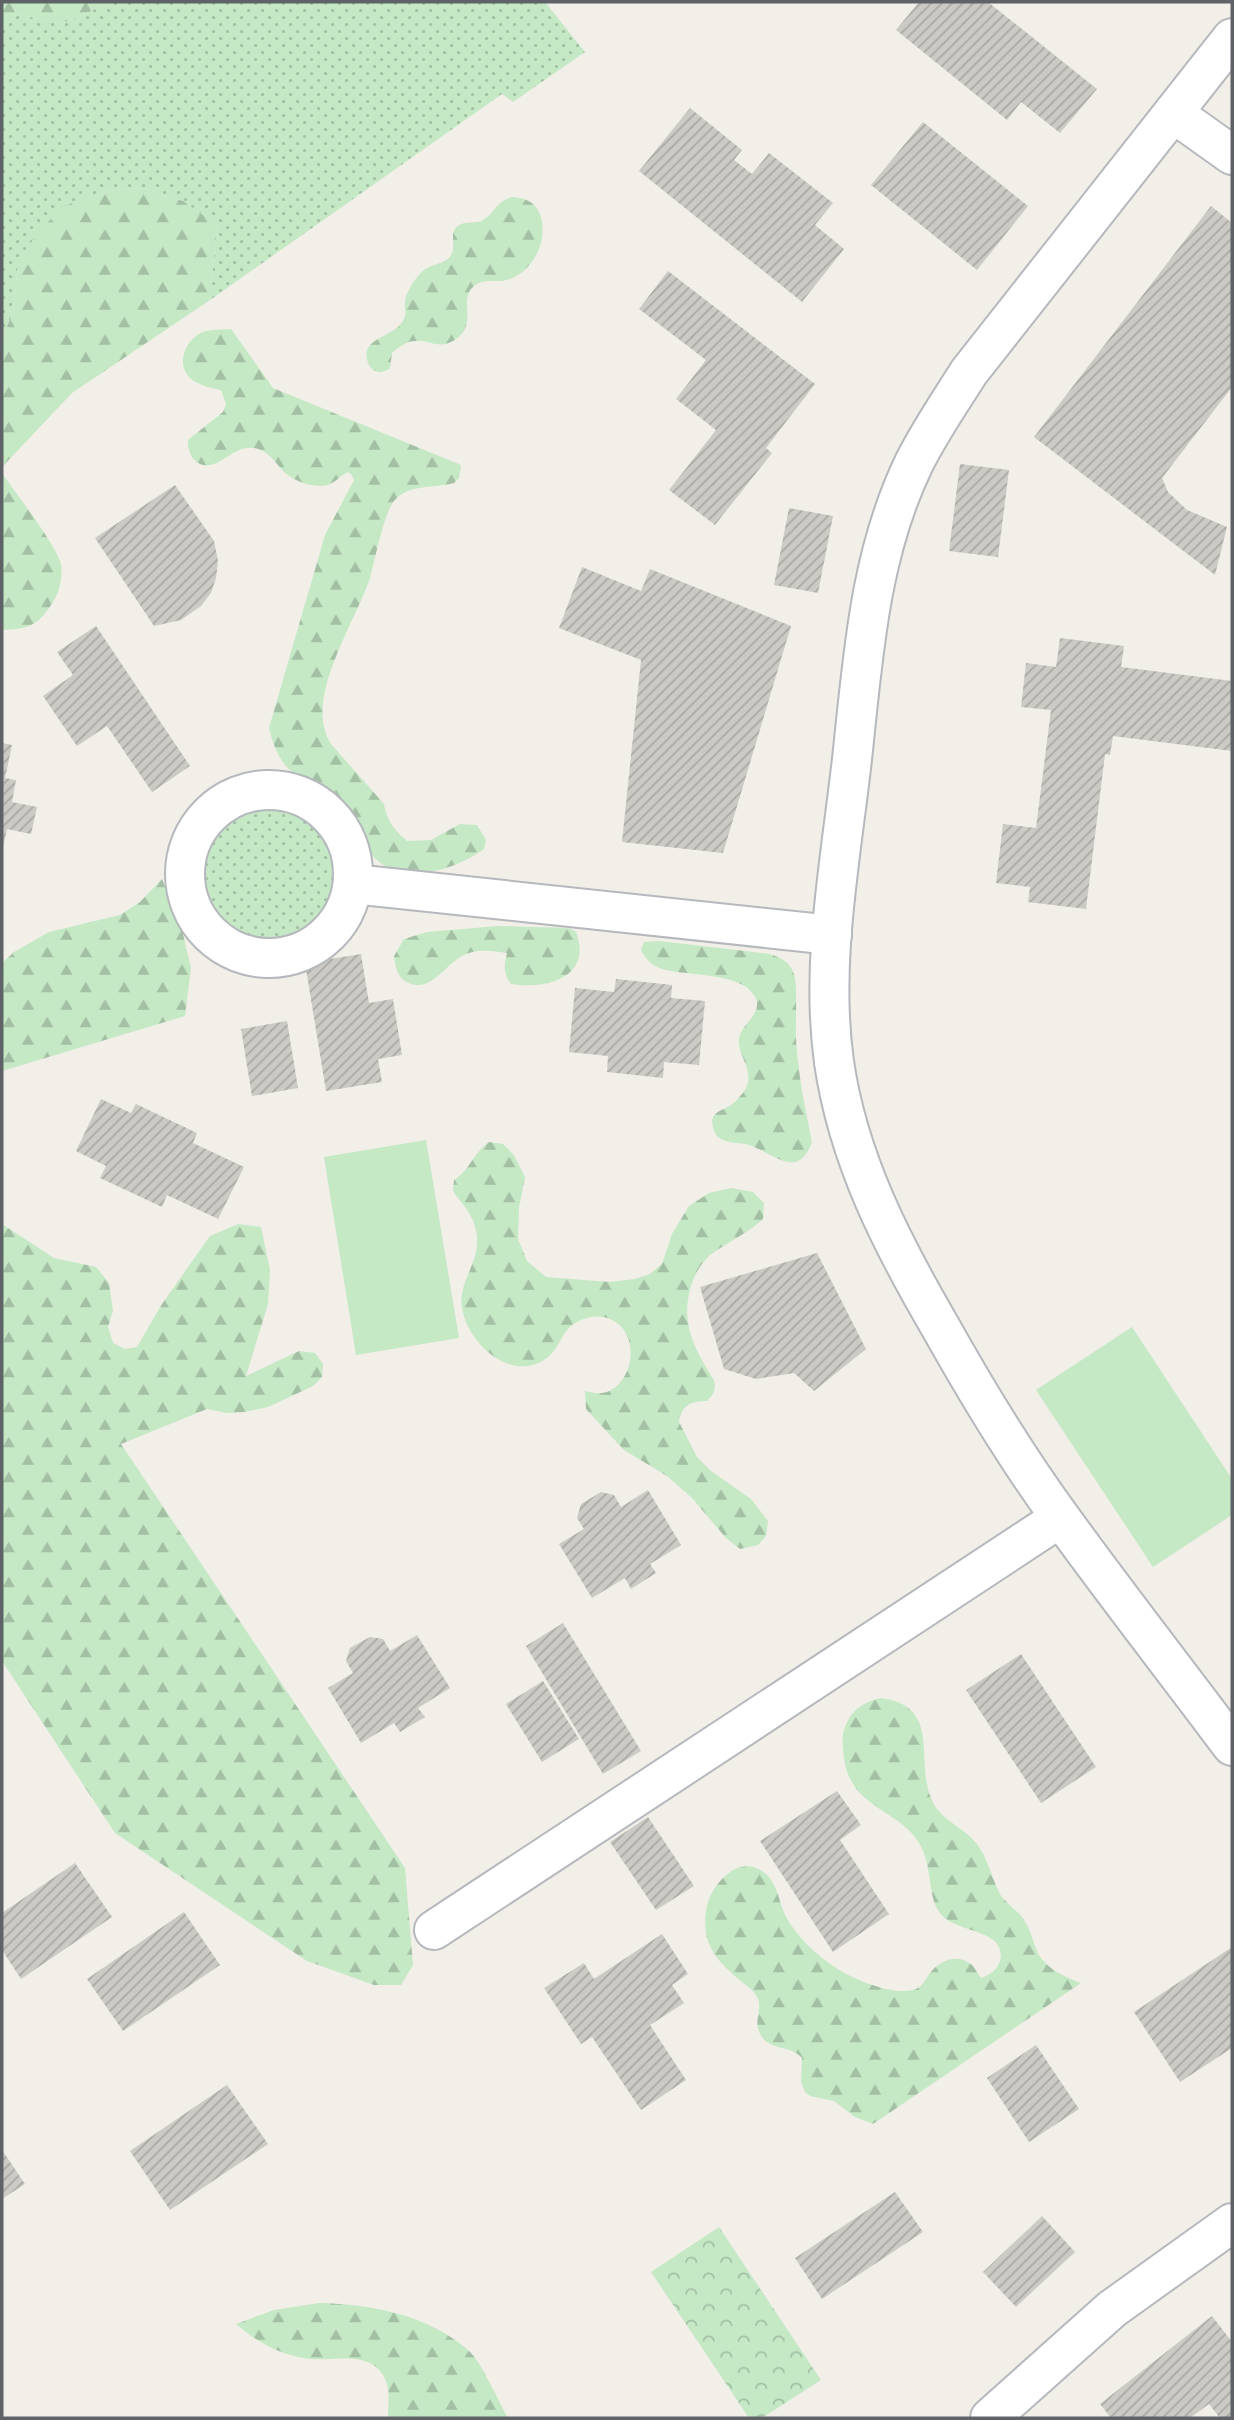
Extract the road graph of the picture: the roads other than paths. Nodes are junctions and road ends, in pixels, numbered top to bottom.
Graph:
1 (1232, 38) edge
2 (1173, 113) junction
3 (1232, 155) edge
4 (352, 884) junction
5 (832, 935) junction
6 (1060, 1518) junction
7 (1232, 1746) edge
8 (435, 1930) dead end
9 (1232, 2223) edge
10 (990, 2418) edge

1 - 2 street
2 - 3 street
2 - 5 street
4 - 4 street
4 - 5 street
5 - 6 street
6 - 7 street
6 - 8 street
9 - 10 street

